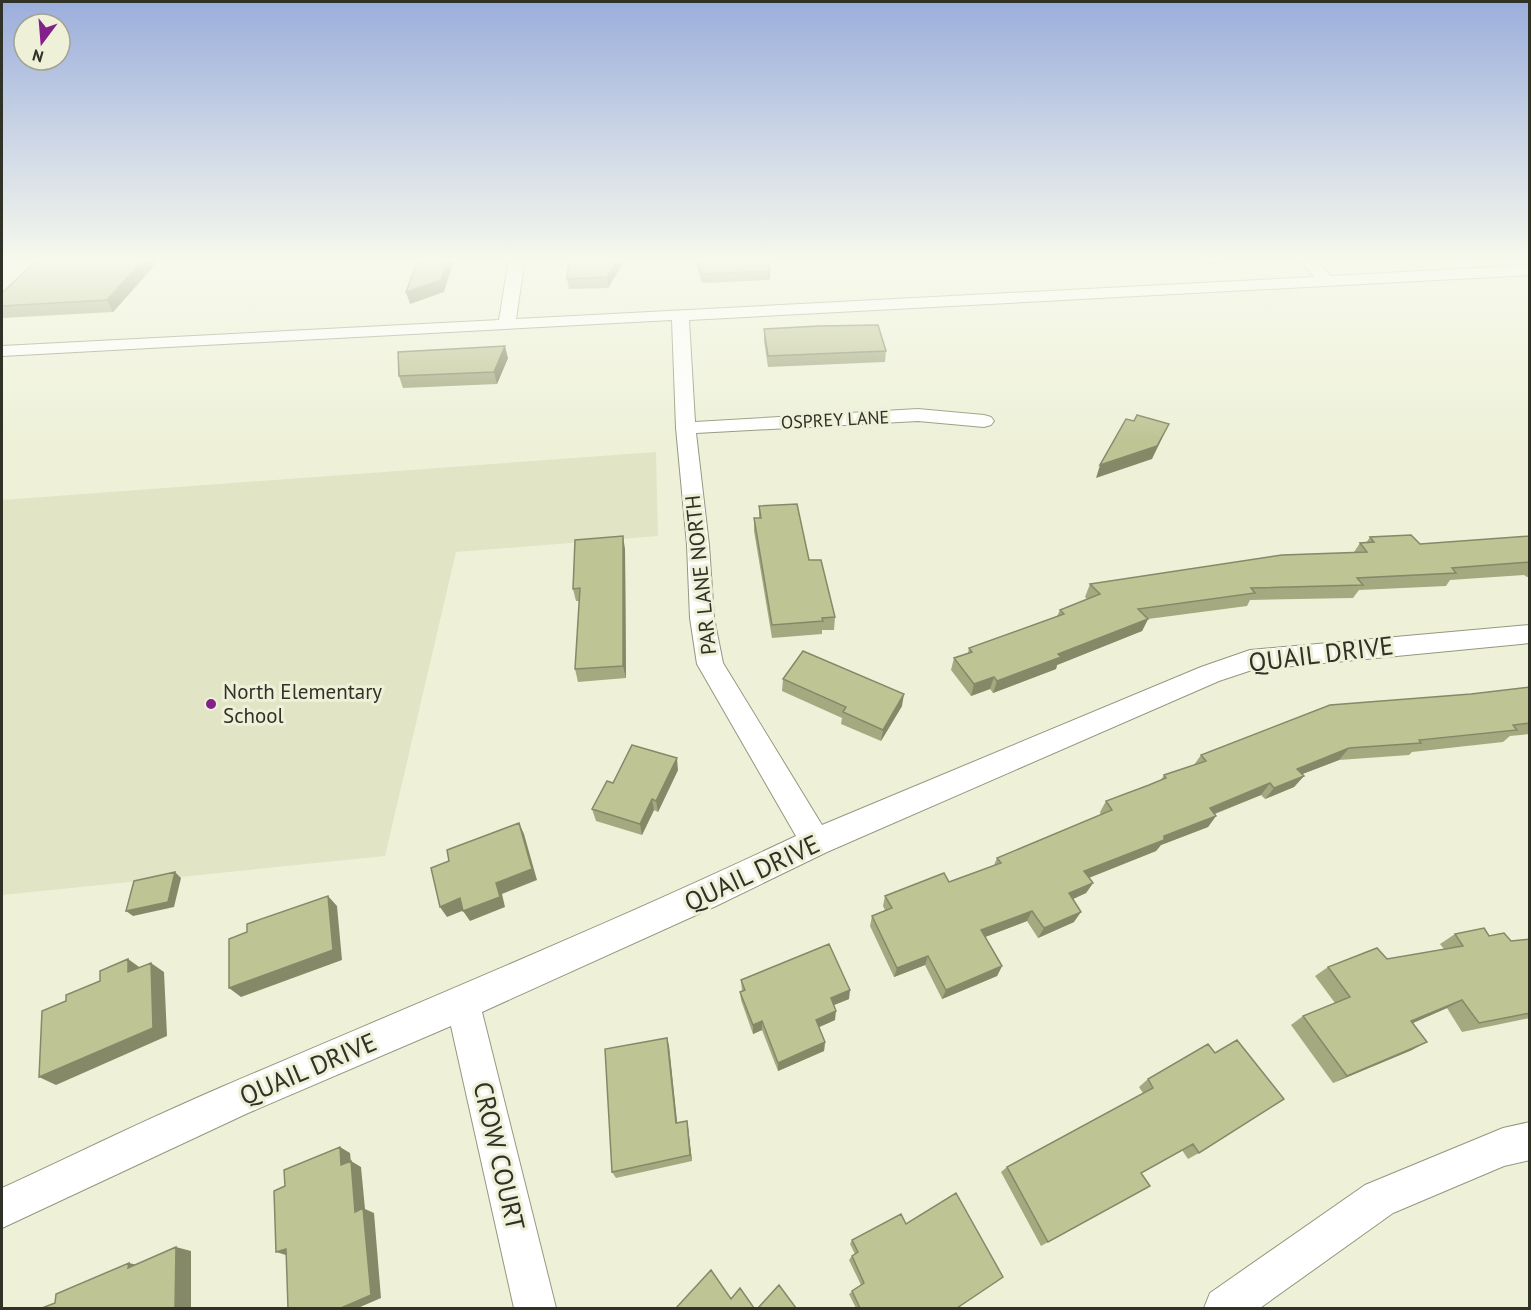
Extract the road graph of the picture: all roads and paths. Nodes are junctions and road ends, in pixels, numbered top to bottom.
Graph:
1 (508, 319) edge
2 (591, 319) edge
3 (680, 319) edge
4 (507, 324) junction
5 (2, 351) edge
6 (984, 421) dead end
7 (686, 428) junction
8 (1530, 634) edge
9 (816, 842) junction
10 (463, 1004) junction
11 (1530, 1141) edge
12 (2, 1208) edge
13 (535, 1308) edge
14 (1225, 1308) edge

1 - 4 street
2 - 4 street
3 - 7 street, PAR LANE NORTH
4 - 5 street
6 - 7 street, OSPREY LANE
7 - 9 street, PAR LANE NORTH
8 - 9 street, QUAIL DRIVE
9 - 10 street, QUAIL DRIVE
10 - 12 street, QUAIL DRIVE
10 - 13 street, CROW COURT
11 - 14 street

